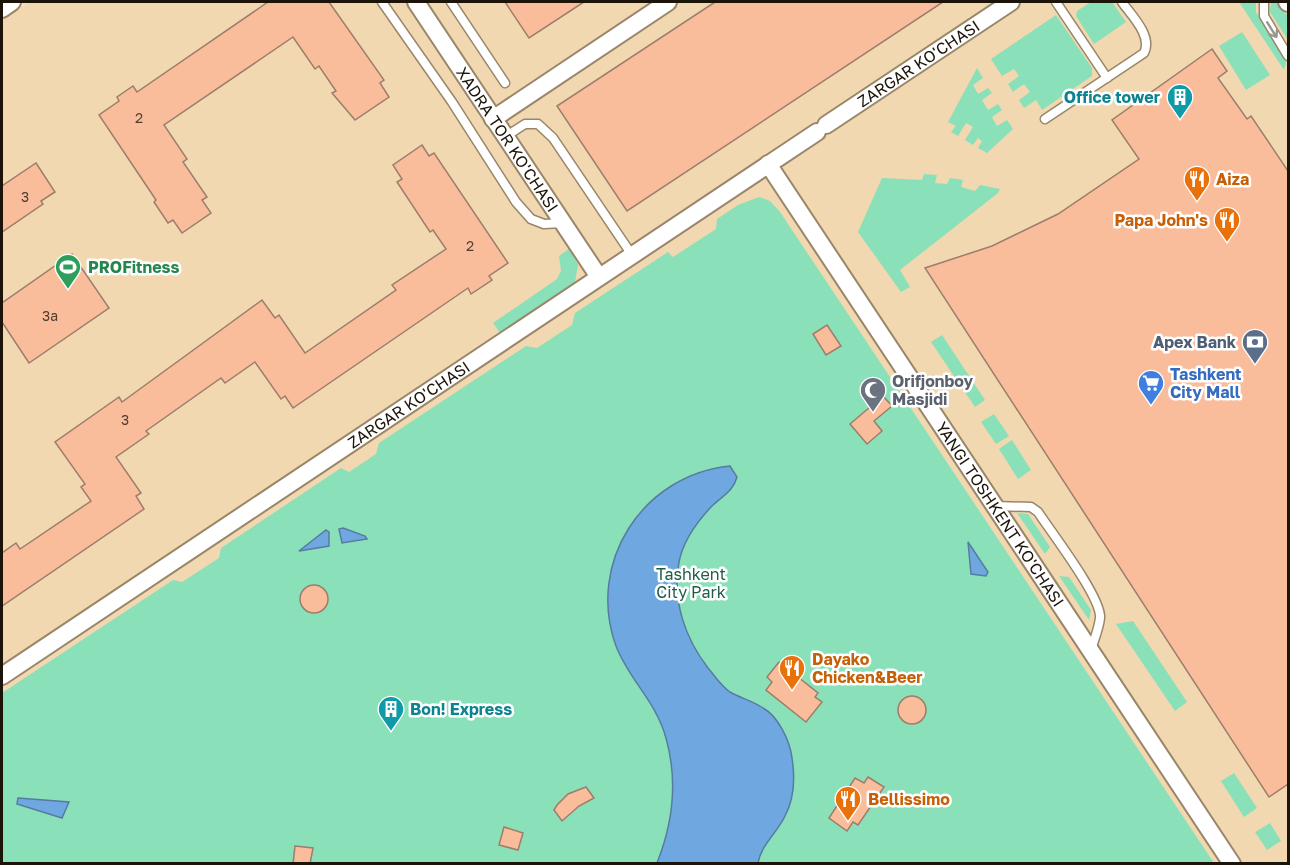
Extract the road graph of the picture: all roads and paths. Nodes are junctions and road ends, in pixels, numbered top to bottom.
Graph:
1 (12, 2) edge
2 (382, 2) edge
3 (416, 2) edge
4 (451, 2) edge
5 (668, 2) edge
6 (1011, 2) edge
7 (1056, 2) edge
8 (1122, 2) edge
9 (1264, 2) edge
10 (2, 9) edge
11 (1288, 56) edge
12 (1107, 78) junction
13 (505, 83) dead end
14 (493, 119) junction
15 (1046, 119) dead end
16 (505, 137) junction
17 (768, 164) junction
18 (563, 224) junction
19 (632, 255) junction
20 (599, 277) junction
21 (995, 506) junction
22 (1091, 650) junction
23 (2, 676) edge
24 (1232, 864) edge

1 - 10 street
2 - 18 lane
3 - 14 street, XADRA TOR KO'CHASI
4 - 13 lane
5 - 14 street
6 - 17 street, ZARGAR KO'CHASI
7 - 12 lane
8 - 12 lane
9 -> 11 lane
12 - 15 lane
14 - 16 street, XADRA TOR KO'CHASI
16 - 18 street, XADRA TOR KO'CHASI
16 - 19 lane
17 - 19 street, ZARGAR KO'CHASI
17 - 21 street, YANGI TOSHKENT KO'CHASI
18 - 20 street, XADRA TOR KO'CHASI
19 - 20 street, ZARGAR KO'CHASI
20 - 23 street, ZARGAR KO'CHASI
21 - 22 street, YANGI TOSHKENT KO'CHASI
21 - 22 lane
22 - 24 street, YANGI TOSHKENT KO'CHASI

